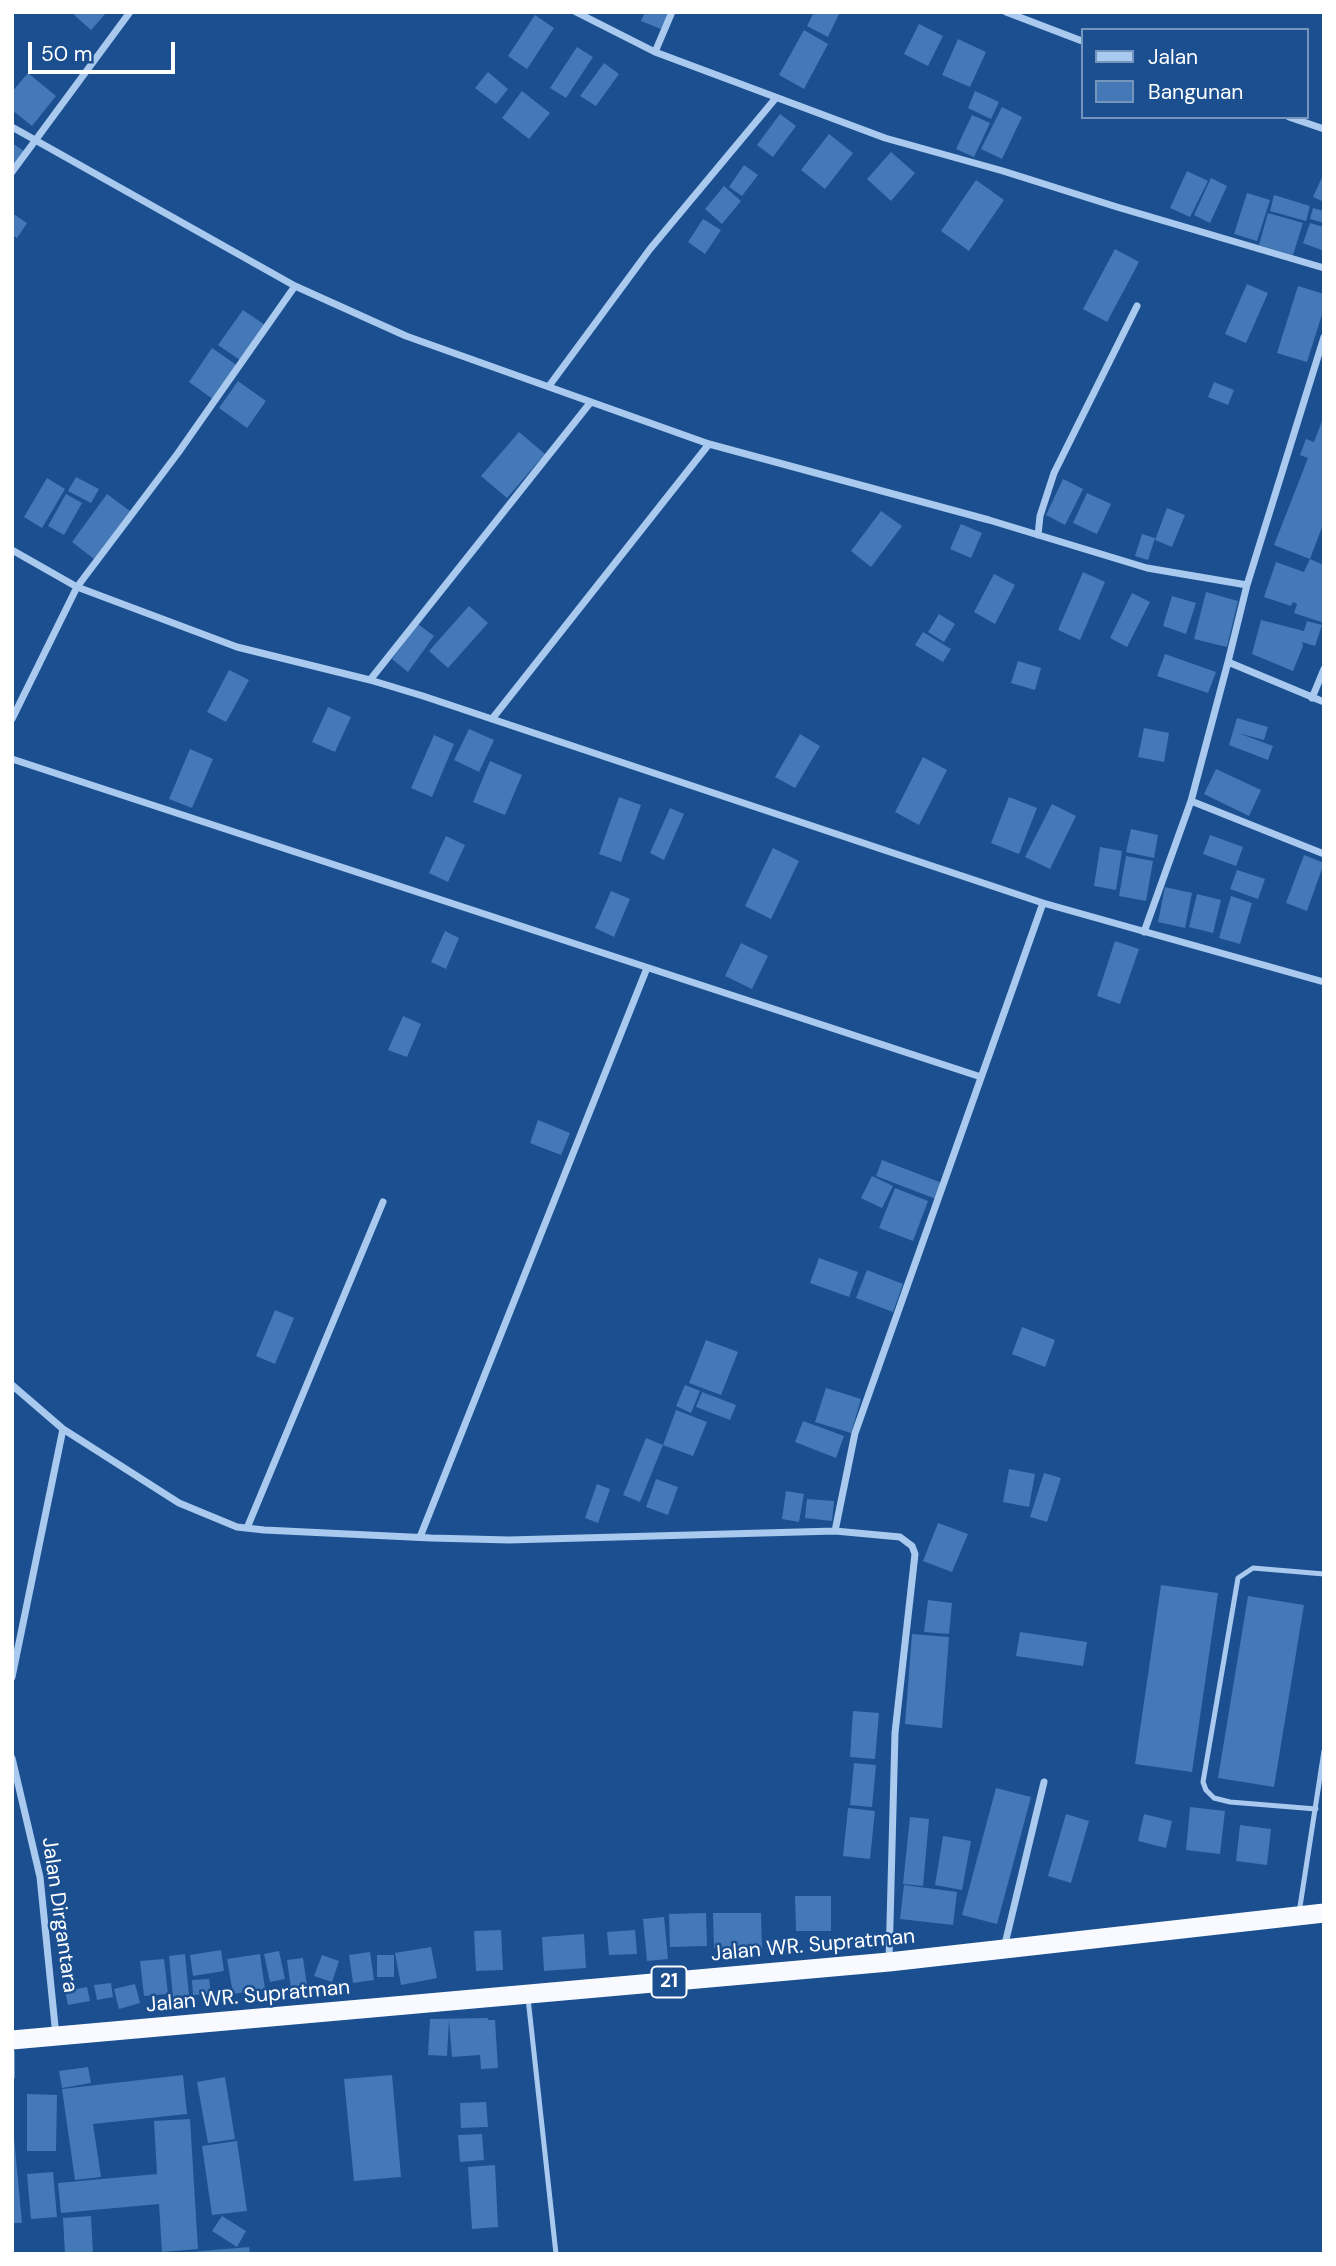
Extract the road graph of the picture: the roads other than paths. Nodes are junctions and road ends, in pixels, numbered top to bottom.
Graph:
1 (130, 12) edge
2 (576, 12) edge
3 (672, 12) edge
4 (1006, 12) edge
5 (1080, 40) edge
6 (655, 52) junction
7 (775, 99) junction
8 (1295, 119) edge
9 (12, 127) edge
10 (1324, 129) edge
11 (34, 140) junction
12 (12, 172) edge
13 (1324, 268) edge
14 (295, 286) junction
15 (1137, 306) dead end
16 (1324, 337) edge
17 (1320, 364) edge
18 (549, 386) junction
19 (590, 403) junction
20 (709, 444) junction
21 (1038, 535) junction
22 (12, 550) edge
23 (1247, 585) junction
24 (78, 587) junction
25 (1228, 662) junction
26 (1324, 670) edge
27 (370, 680) junction
28 (1312, 698) junction
29 (1324, 702) edge
30 (12, 719) edge
31 (492, 719) junction
32 (12, 759) edge
33 (1191, 801) junction
34 (1324, 854) edge
35 (1043, 903) junction
36 (1144, 932) junction
37 (647, 968) junction
38 (1324, 982) edge
39 (981, 1077) junction
40 (383, 1202) dead end
41 (12, 1385) edge
42 (64, 1429) junction
43 (247, 1528) junction
44 (835, 1531) junction
45 (420, 1538) junction
46 (1324, 1574) edge
47 (12, 1677) edge
48 (1324, 1751) edge
49 (12, 1758) edge
50 (1044, 1783) dead end
51 (1316, 1809) junction
52 (1324, 1913) edge
53 (1298, 1916) junction
54 (1004, 1949) junction
55 (890, 1962) junction
56 (528, 1994) junction
57 (56, 2037) junction
58 (12, 2040) edge
59 (12, 2052) edge
60 (12, 2077) edge
61 (556, 2254) edge

1 - 11 street
2 - 6 street
3 - 6 street
4 - 5 street
6 - 7 street
7 - 13 street
7 - 18 street
8 - 10 street
9 - 11 street
11 - 12 street
11 - 14 street
14 - 18 street
14 - 24 street
15 - 21 street
16 - 17 street
17 - 23 street
18 - 19 street
19 - 20 street
19 - 27 street
20 - 21 street
20 - 31 street
21 - 23 street
22 - 24 street
23 - 25 street
24 - 27 street
24 - 30 street
25 - 28 street
25 - 33 street
26 - 28 street
27 - 31 street
28 - 29 street
31 - 35 street
32 - 37 street
33 - 34 street
33 - 36 street
35 - 36 street
35 - 39 street
36 - 38 street
37 - 39 street
37 - 45 street
39 - 44 street
40 - 43 street
41 - 42 street
42 - 43 street
42 - 47 street
43 - 45 street
44 - 45 street
44 - 55 street
46 - 51 lane
48 - 51 lane
49 - 57 street, Jalan Dirgantara
50 - 54 street
51 - 53 lane
52 - 53 highway, Jalan WR. Supratman / 21
53 - 54 highway, Jalan WR. Supratman / 21
54 - 55 highway, Jalan WR. Supratman / 21
55 - 56 highway, Jalan WR. Supratman / 21
56 - 57 highway, Jalan WR. Supratman / 21
56 - 61 lane
57 - 58 highway, Jalan WR. Supratman / 21
59 - 60 lane

